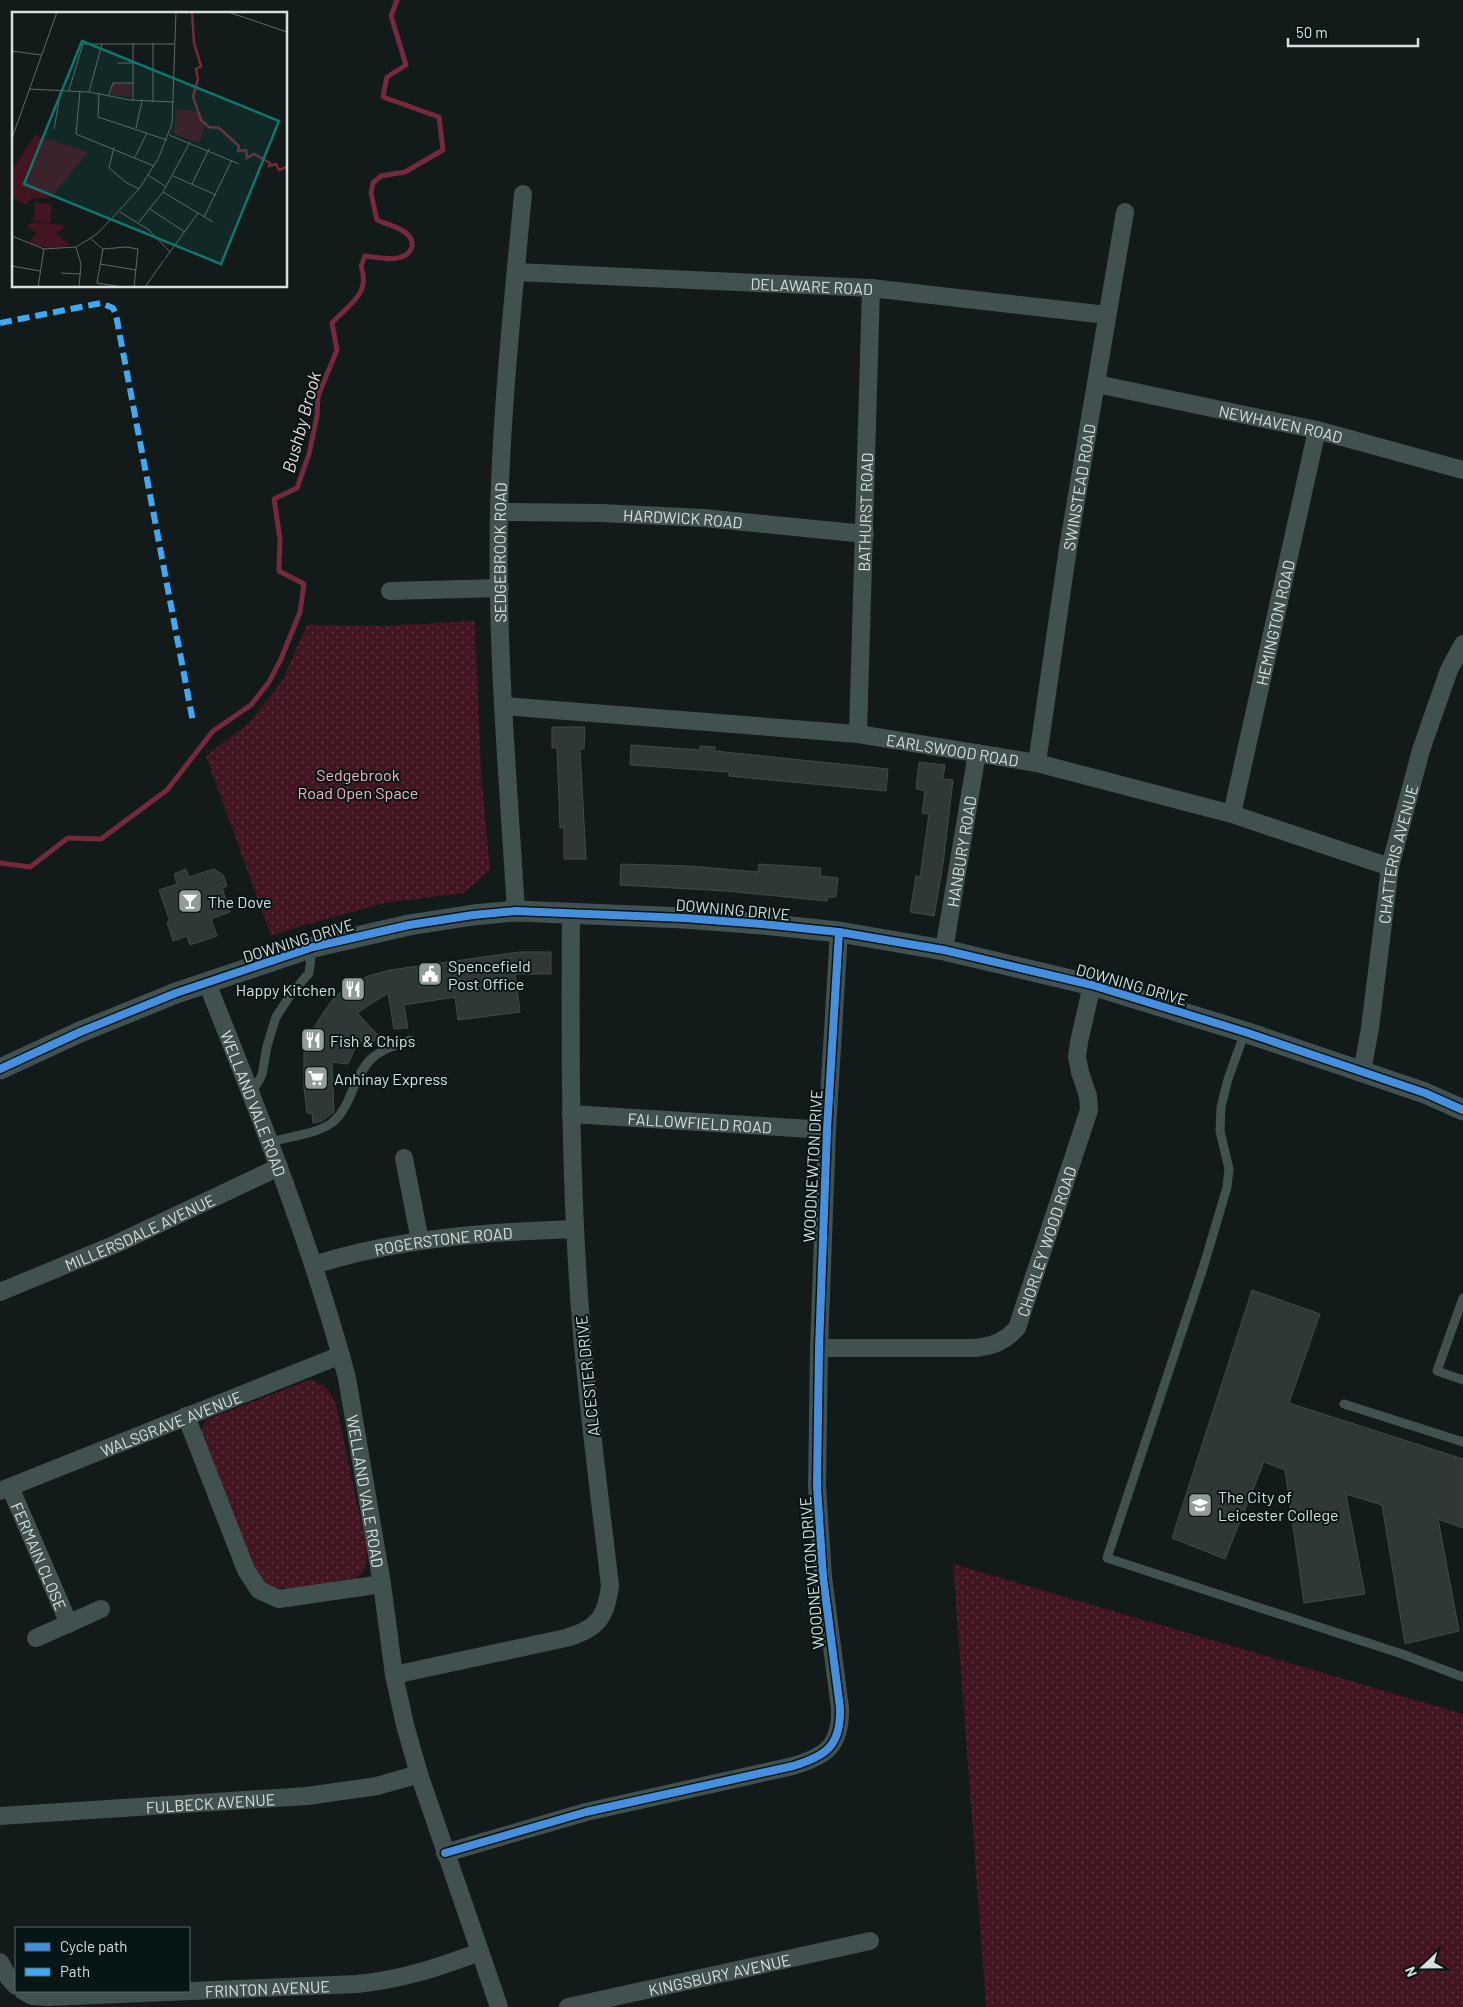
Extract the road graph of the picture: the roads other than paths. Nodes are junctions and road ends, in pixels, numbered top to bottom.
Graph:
1 (523, 194) dead end
2 (1125, 212) dead end
3 (516, 272) junction
4 (871, 288) junction
5 (1107, 316) junction
6 (1097, 384) junction
7 (1317, 430) junction
8 (1463, 470) edge
9 (499, 512) junction
10 (865, 534) junction
11 (500, 588) junction
12 (390, 591) dead end
13 (1463, 644) edge
14 (503, 706) junction
15 (858, 734) junction
16 (977, 752) junction
17 (1036, 763) junction
18 (1232, 814) junction
19 (1390, 867) junction
20 (516, 911) junction
21 (571, 914) junction
22 (839, 932) junction
23 (313, 946) junction
24 (944, 950) junction
25 (208, 983) junction
26 (1092, 985) junction
27 (1245, 1032) junction
28 (410, 1040) dead end
29 (0, 1068) edge
30 (1362, 1072) junction
31 (251, 1094) junction
32 (1463, 1110) edge
33 (571, 1114) junction
34 (827, 1130) junction
35 (270, 1142) junction
36 (404, 1158) dead end
37 (279, 1167) junction
38 (575, 1229) junction
39 (420, 1241) junction
40 (314, 1265) junction
41 (0, 1292) edge
42 (1463, 1298) edge
43 (819, 1348) junction
44 (341, 1355) junction
45 (1463, 1380) edge
46 (1344, 1404) dead end
47 (186, 1416) junction
48 (1463, 1442) edge
49 (5, 1489) edge
50 (382, 1584) junction
51 (101, 1609) dead end
52 (69, 1624) junction
53 (36, 1638) dead end
54 (394, 1675) junction
55 (1463, 1677) edge
56 (419, 1774) junction
57 (0, 1816) edge
58 (445, 1853) junction
59 (870, 1941) dead end
60 (480, 1952) junction
61 (0, 1962) edge
62 (15, 1985) edge
63 (190, 1991) edge
64 (25, 1992) edge
65 (167, 1992) edge
66 (499, 2007) edge
67 (568, 2007) edge

1 - 3 street, SEDGEBROOK ROAD
2 - 5 street, SWINSTEAD ROAD
3 - 4 street, DELAWARE ROAD
3 - 9 street, SEDGEBROOK ROAD
4 - 5 street, DELAWARE ROAD
4 - 10 street, BATHURST ROAD
5 - 6 street, SWINSTEAD ROAD
6 - 7 street, NEWHAVEN ROAD
6 - 17 street, SWINSTEAD ROAD
7 - 8 street, NEWHAVEN ROAD
7 - 18 street, HEMINGTON ROAD
9 - 10 street, HARDWICK ROAD
9 - 11 street, SEDGEBROOK ROAD
10 - 15 street, BATHURST ROAD
11 - 12 street
11 - 14 street, SEDGEBROOK ROAD
13 - 19 street, CHATTERIS AVENUE
14 - 15 street, EARLSWOOD ROAD
14 - 20 street, SEDGEBROOK ROAD
15 - 16 street, EARLSWOOD ROAD
16 - 17 street, EARLSWOOD ROAD
16 - 24 street, HANBURY ROAD
17 - 18 street, EARLSWOOD ROAD
18 - 19 street, EARLSWOOD ROAD
19 - 30 street, CHATTERIS AVENUE
20 - 21 street, DOWNING DRIVE
20 - 23 street, DOWNING DRIVE
21 - 22 street, DOWNING DRIVE
21 - 33 street, ALCESTER DRIVE
22 - 24 street, DOWNING DRIVE
22 - 34 street, WOODNEWTON DRIVE
23 - 25 street, DOWNING DRIVE
23 - 31 lane
24 - 26 street, DOWNING DRIVE
25 - 29 street, DOWNING DRIVE
25 - 31 street, WELLAND VALE ROAD
26 - 27 street, DOWNING DRIVE
26 - 43 street, CHORLEY WOOD ROAD
27 - 30 street, DOWNING DRIVE
27 - 55 lane
28 - 35 lane
30 - 32 street, DOWNING DRIVE
31 - 35 street, WELLAND VALE ROAD
33 - 34 street, FALLOWFIELD ROAD
33 - 38 street, ALCESTER DRIVE
34 - 43 street, WOODNEWTON DRIVE
35 - 37 street, WELLAND VALE ROAD
36 - 39 street
37 - 40 street, WELLAND VALE ROAD
37 - 41 street, MILLERSDALE AVENUE
38 - 39 street, ROGERSTONE ROAD
38 - 54 street, ALCESTER DRIVE
39 - 40 street, ROGERSTONE ROAD
40 - 44 street, WELLAND VALE ROAD
42 - 45 lane
43 - 58 street, WOODNEWTON DRIVE
44 - 47 street, WALSGRAVE AVENUE
44 - 50 street, WELLAND VALE ROAD
46 - 48 lane
47 - 49 street, WALSGRAVE AVENUE
47 - 50 street
49 - 52 street, FERMAIN CLOSE
50 - 54 street, WELLAND VALE ROAD
51 - 52 street
52 - 53 street
54 - 56 street, WELLAND VALE ROAD
56 - 57 street, FULBECK AVENUE
56 - 58 street, WELLAND VALE ROAD
58 - 60 street, WELLAND VALE ROAD
59 - 67 street, KINGSBURY AVENUE
60 - 63 street, FRINTON AVENUE
60 - 66 street, WELLAND VALE ROAD
61 - 62 street
64 - 65 street, FRINTON AVENUE

